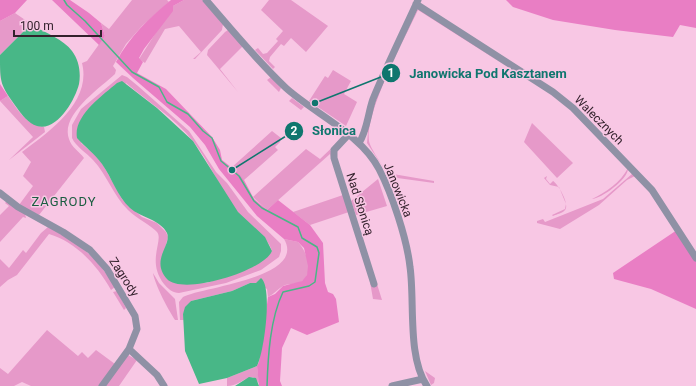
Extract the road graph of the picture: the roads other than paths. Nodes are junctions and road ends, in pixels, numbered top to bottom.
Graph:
1 (206, 0) edge
2 (417, 2) edge
3 (348, 135) junction
4 (359, 143) junction
5 (0, 193) edge
6 (696, 258) edge
7 (374, 284) dead end
8 (129, 349) junction
9 (423, 379) junction
10 (102, 386) edge
11 (164, 386) edge
12 (392, 386) edge
13 (427, 386) edge

1 - 3 street, Janowicka
2 - 4 street
2 - 6 street, Walecznych
3 - 4 street, Janowicka
3 - 7 street, Nad Słonicą
4 - 9 street, Janowicka
5 - 8 street, Zagrody
8 - 10 street, Zagrody
8 - 11 street
9 - 12 street
9 - 13 street, Janowicka

